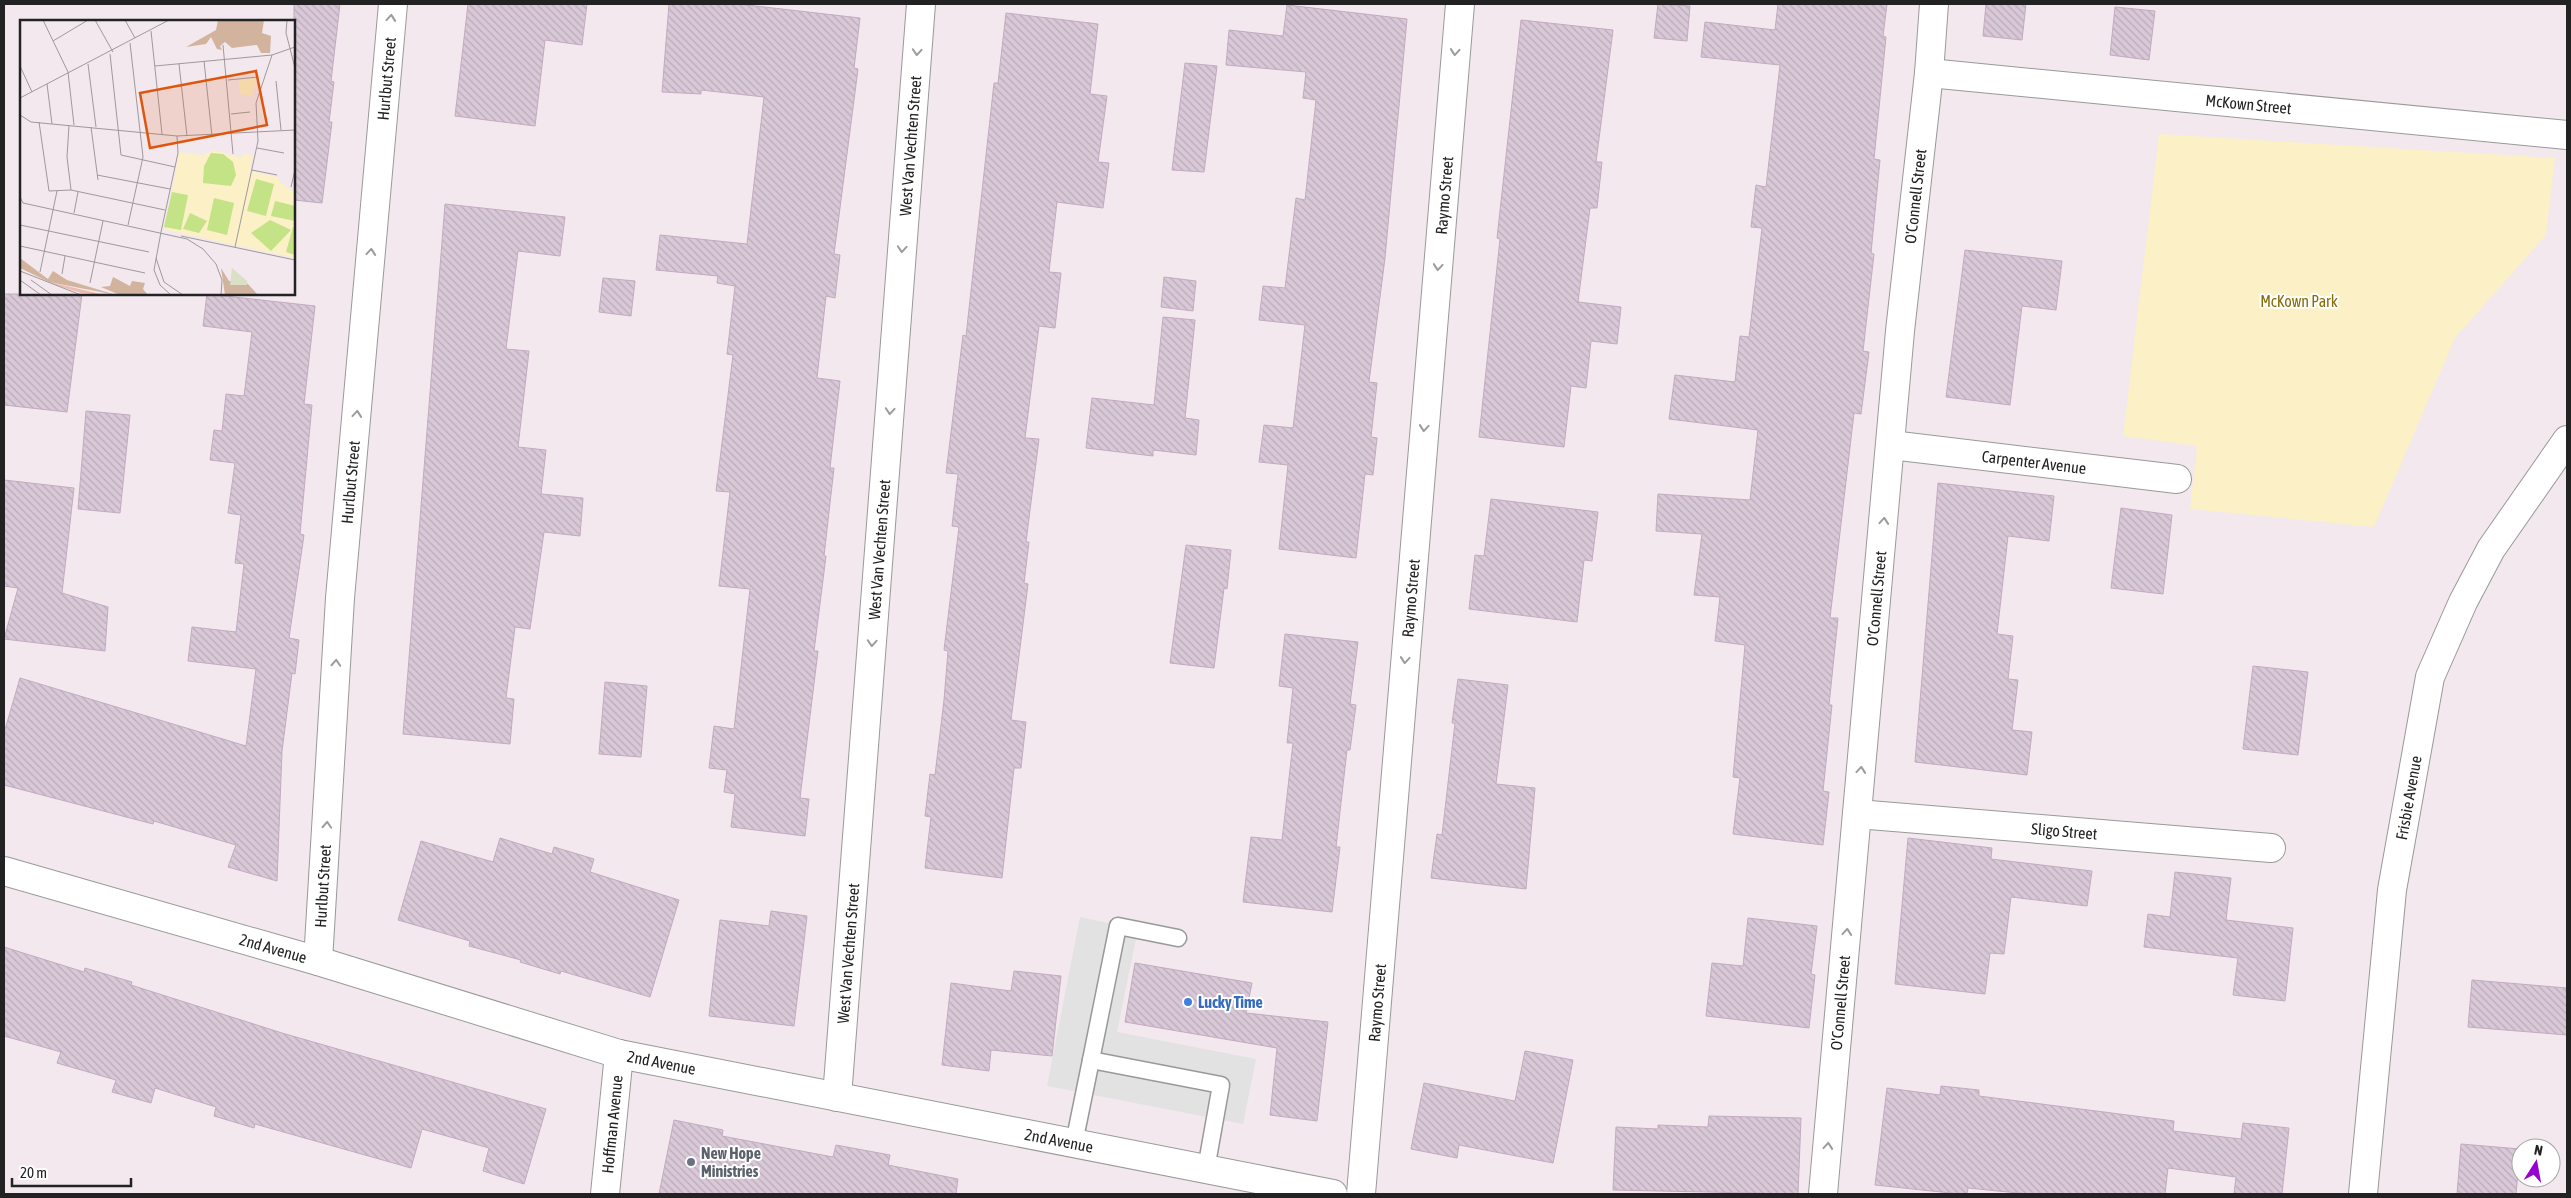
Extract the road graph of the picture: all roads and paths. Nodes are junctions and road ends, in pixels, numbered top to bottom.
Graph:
1 (393, 4) edge
2 (921, 4) edge
3 (1460, 4) edge
4 (1934, 4) edge
5 (1929, 74) junction
6 (2567, 135) edge
7 (2567, 440) edge
8 (1891, 446) junction
9 (2177, 479) dead end
10 (1857, 814) junction
11 (2271, 848) dead end
12 (4, 871) edge
13 (1178, 938) dead end
14 (318, 961) junction
15 (619, 1054) junction
16 (1091, 1060) junction
17 (838, 1097) junction
18 (1074, 1143) junction
19 (1206, 1169) junction
20 (605, 1194) edge
21 (1333, 1194) edge
22 (1361, 1194) edge
23 (1823, 1194) edge
24 (2363, 1194) edge

14 -> 1 street, Hurlbut Street
2 -> 17 street, West Van Vechten Street
3 -> 22 street, Raymo Street
4 - 5 street, O'Connell Street
5 - 6 street, McKown Street
5 - 8 street, O'Connell Street
7 - 24 street, Frisbie Avenue
8 - 9 street, Carpenter Avenue
10 -> 8 street, O'Connell Street
10 - 11 street, Sligo Street
23 -> 10 street, O'Connell Street
12 - 14 street, 2nd Avenue
13 - 16 lane
14 - 15 street, 2nd Avenue
15 - 17 street, 2nd Avenue
15 - 20 street, Hoffman Avenue
16 - 18 lane
16 - 19 lane
17 - 18 street, 2nd Avenue
18 - 19 street, 2nd Avenue
19 - 21 street, 2nd Avenue

